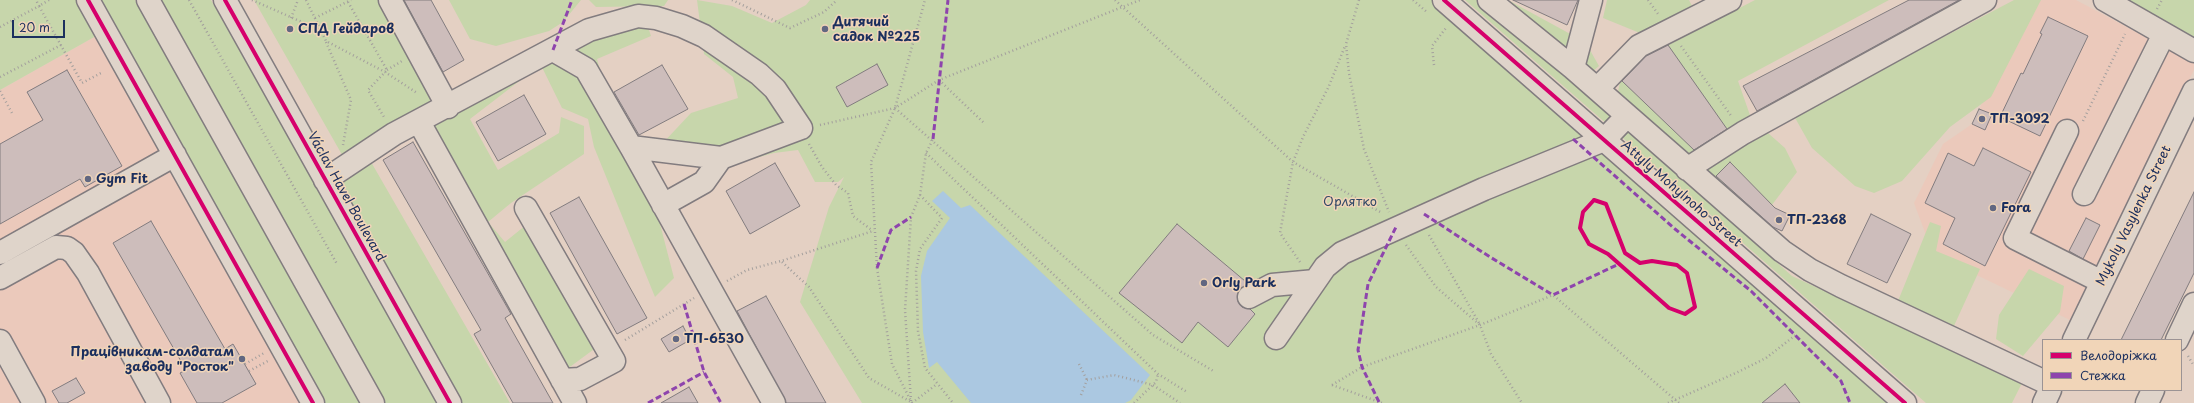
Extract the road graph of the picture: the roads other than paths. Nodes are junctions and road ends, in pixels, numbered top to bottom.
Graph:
1 (88, 0) edge
2 (148, 0) edge
3 (225, 0) edge
4 (390, 0) edge
5 (1444, 0) edge
6 (1489, 0) edge
7 (1591, 0) edge
8 (1730, 0) edge
9 (1985, 0) edge
10 (2105, 0) edge
11 (2164, 34) junction
12 (553, 50) junction
13 (2194, 51) edge
14 (1573, 68) junction
15 (1597, 89) junction
16 (2194, 91) edge
17 (445, 108) junction
18 (1628, 116) junction
19 (419, 122) junction
20 (2066, 131) road end
21 (1604, 140) junction
22 (631, 147) junction
23 (174, 155) junction
24 (721, 158) junction
25 (1687, 169) junction
26 (325, 180) junction
27 (2084, 194) dead end
28 (663, 205) junction
29 (526, 208) dead end
30 (0, 253) edge
31 (0, 278) edge
32 (1315, 281) junction
33 (2102, 282) junction
34 (1249, 297) dead end
35 (2194, 304) edge
36 (1276, 338) dead end
37 (2074, 339) edge
38 (2177, 339) edge
39 (0, 341) edge
40 (562, 380) junction
41 (2042, 381) edge
42 (2050, 391) edge
43 (2153, 391) edge
44 (34, 403) edge
45 (159, 403) edge
46 (313, 403) edge
47 (373, 403) edge
48 (450, 403) edge
49 (575, 403) edge
50 (774, 403) edge
51 (1905, 403) edge
52 (2044, 403) edge
53 (2147, 403) edge

1 - 23 street
2 - 47 street
3 - 26 street, Václav Havel Boulevard
4 - 17 street
5 - 21 street, Attyly Mohylnoho Street
6 - 14 street
7 - 14 street
8 - 15 street
9 - 25 street
10 - 11 street
11 - 13 street
11 - 27 street
12 - 17 street
12 - 22 street
12 - 24 street
14 - 15 street
15 - 18 street
16 - 33 street, Mykoly Vasylenka Street
17 - 19 street
18 - 21 street
18 - 25 street
19 - 26 street
19 - 40 street
20 - 33 street
21 - 32 street
21 - 51 street, Attyly Mohylnoho Street
22 - 24 street
22 - 28 street
23 - 30 street
23 - 46 street
24 - 28 street
25 - 41 street
26 - 48 street, Václav Havel Boulevard
28 - 50 street
29 - 40 street
31 - 45 street
32 - 34 street
32 - 36 street
33 - 37 street, Mykoly Vasylenka Street
35 - 38 street
39 - 44 street
40 - 49 street
42 - 52 street
43 - 53 street

